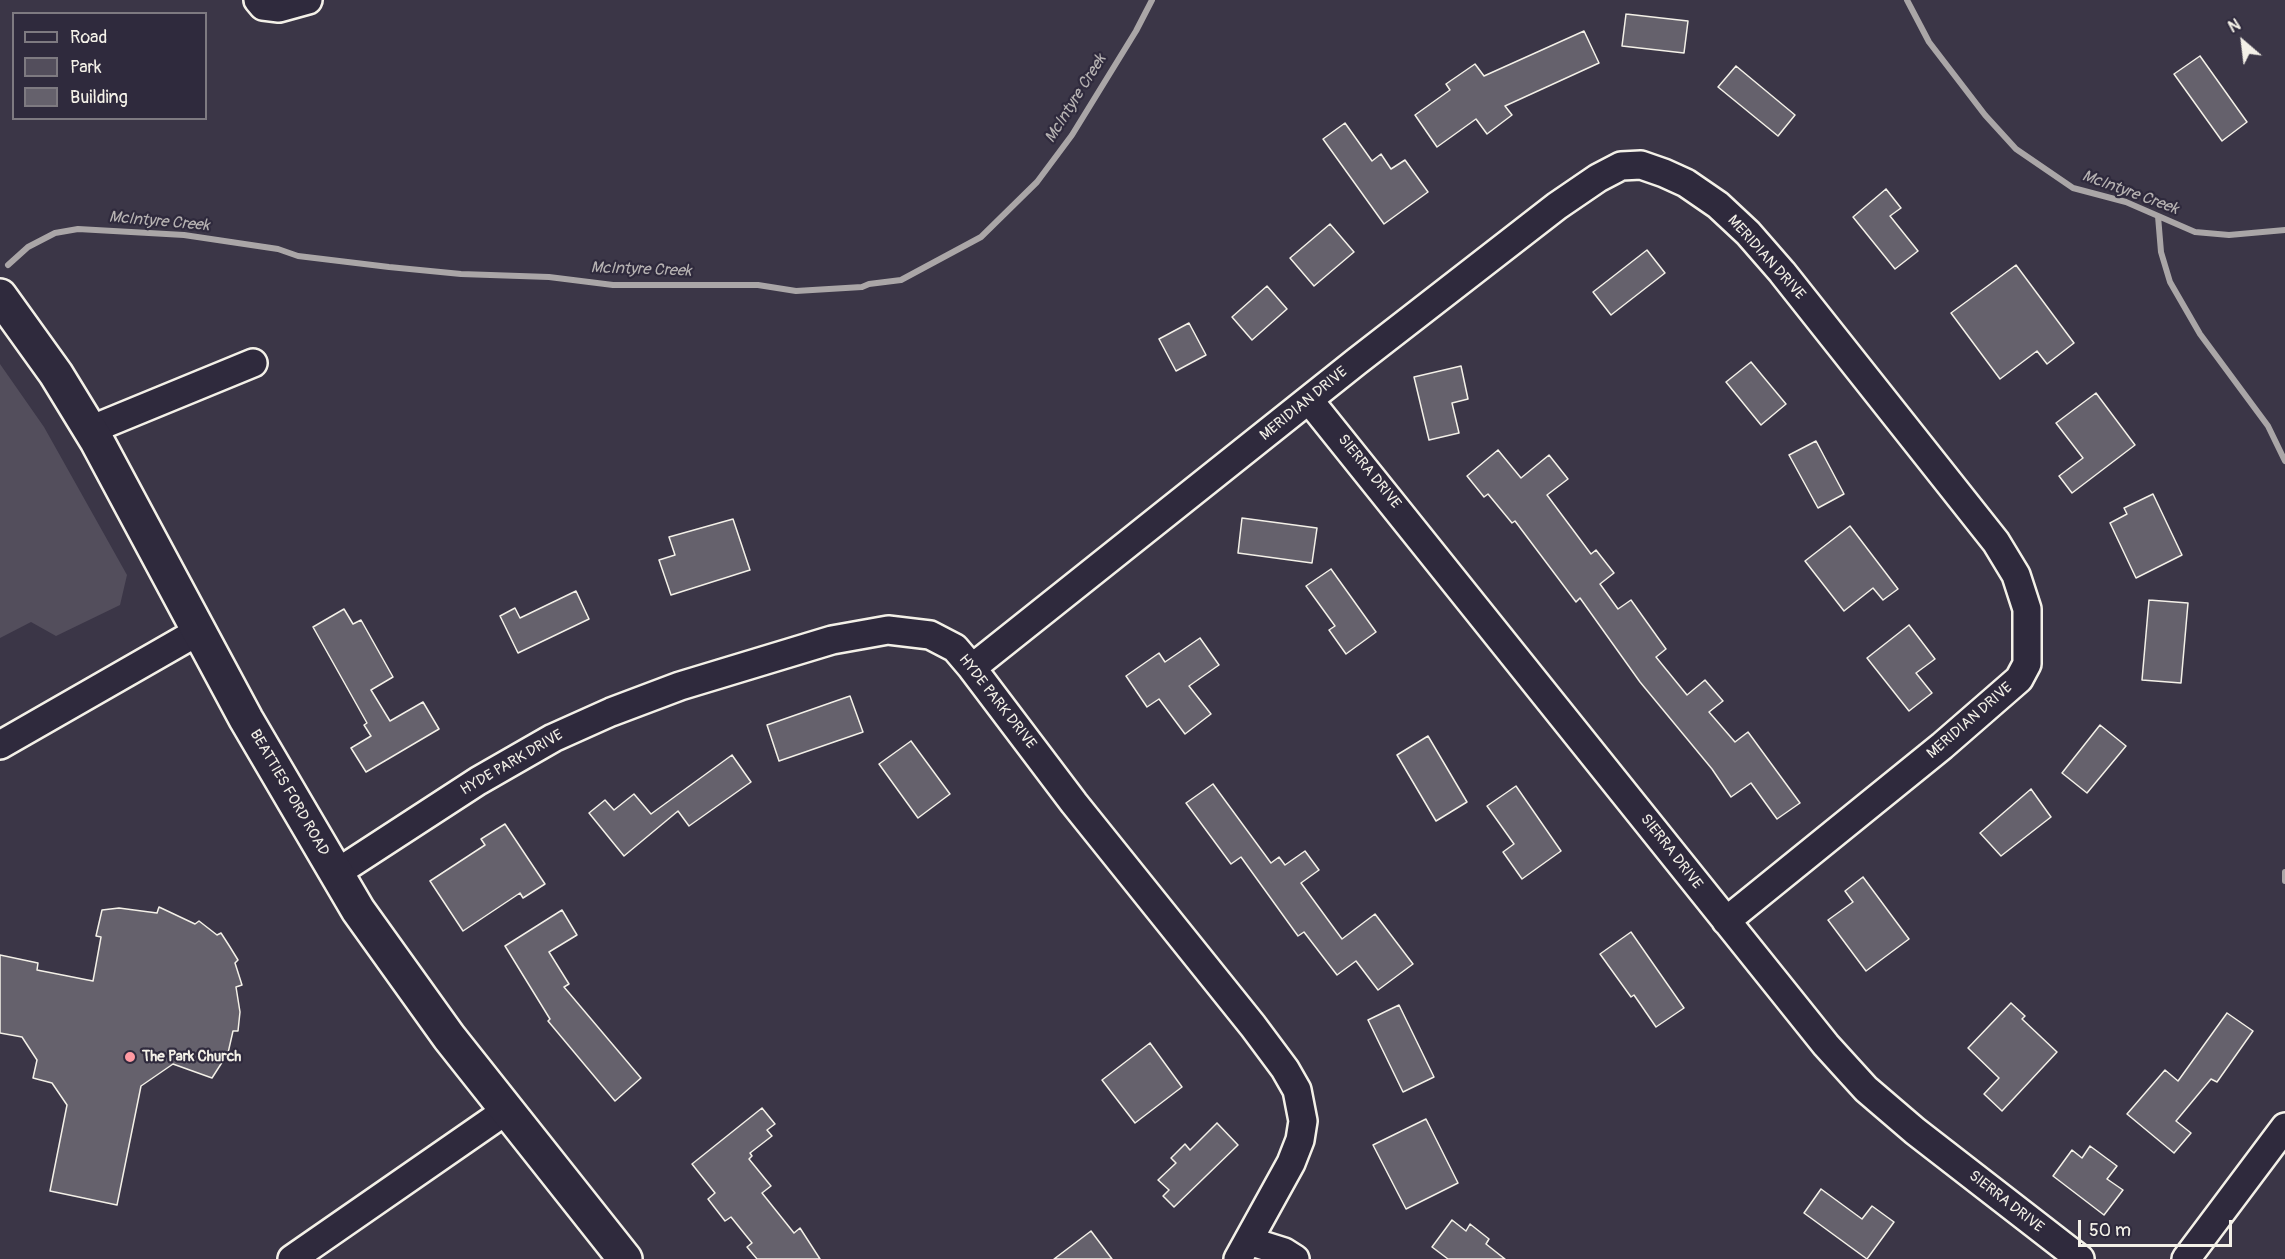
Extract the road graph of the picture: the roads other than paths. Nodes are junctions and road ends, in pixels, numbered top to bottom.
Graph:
1 (258, 0) edge
2 (308, 0) edge
3 (0, 296) edge
4 (253, 363) dead end
5 (1309, 400) junction
6 (90, 430) junction
7 (199, 631) junction
8 (972, 668) junction
9 (0, 745) edge
10 (335, 874) junction
11 (1726, 921) junction
12 (507, 1110) junction
13 (2285, 1127) edge
14 (1243, 1250) edge
15 (302, 1256) edge
16 (625, 1259) edge
17 (1295, 1259) edge
18 (2080, 1259) edge
19 (2186, 1259) edge

1 - 2 street
3 - 6 main road, BEATTIES FORD ROAD
4 - 6 street
5 - 8 street, MERIDIAN DRIVE
5 - 11 street, SIERRA DRIVE
5 - 11 street, MERIDIAN DRIVE
6 - 7 main road, BEATTIES FORD ROAD
7 - 9 street
7 - 10 main road, BEATTIES FORD ROAD
8 - 10 street, HYDE PARK DRIVE
8 - 14 street, HYDE PARK DRIVE
10 - 12 main road, BEATTIES FORD ROAD
11 - 18 street, SIERRA DRIVE
12 - 15 street
12 - 16 main road, BEATTIES FORD ROAD
13 - 19 street
14 - 17 street

